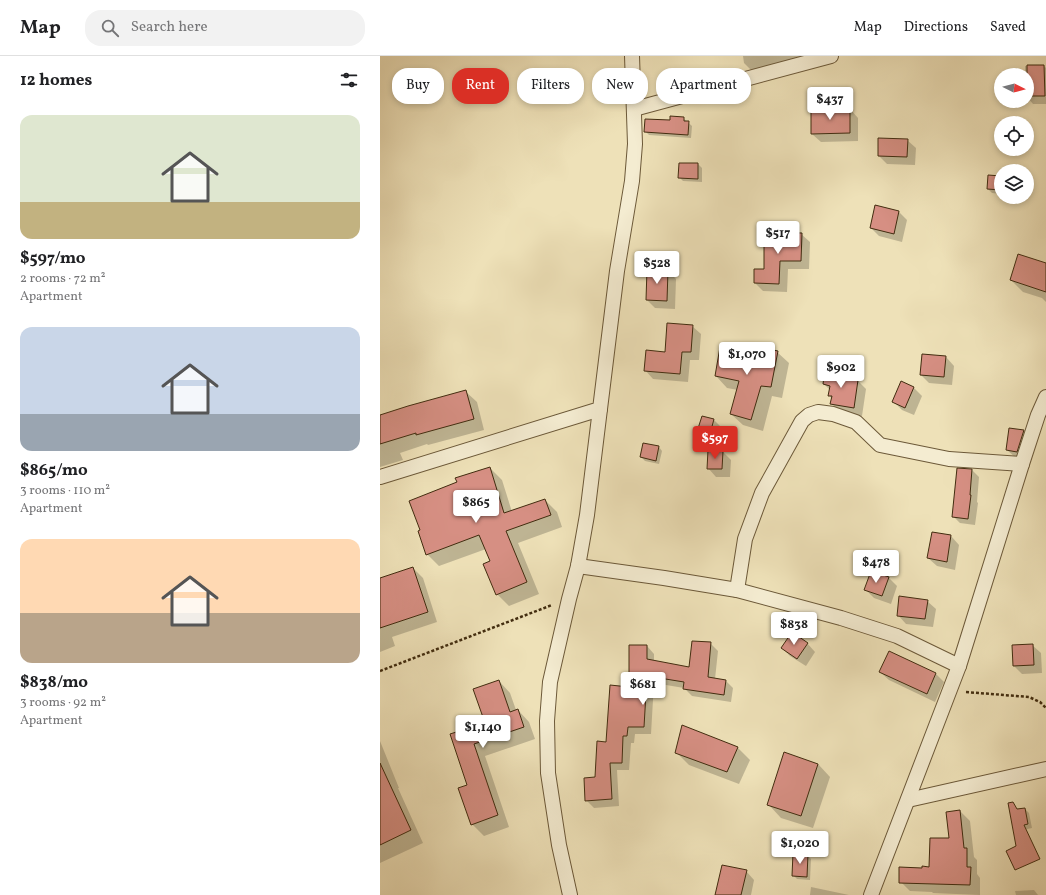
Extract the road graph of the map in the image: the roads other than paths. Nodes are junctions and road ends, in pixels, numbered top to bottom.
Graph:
1 (632, 56) edge
2 (831, 56) edge
3 (634, 109) junction
4 (1046, 397) edge
5 (600, 409) junction
6 (1042, 415) edge
7 (1022, 464) junction
8 (380, 477) edge
9 (578, 566) junction
10 (737, 590) junction
11 (959, 666) junction
12 (1046, 768) edge
13 (908, 800) junction
14 (570, 895) edge
15 (871, 895) edge

1 - 3 street
2 - 3 street
3 - 5 street
4 - 6 street
5 - 8 street
5 - 9 street
6 - 7 street
7 - 10 street
7 - 11 street
9 - 10 street
9 - 14 street
10 - 11 street
11 - 13 street
12 - 13 street
13 - 15 street

